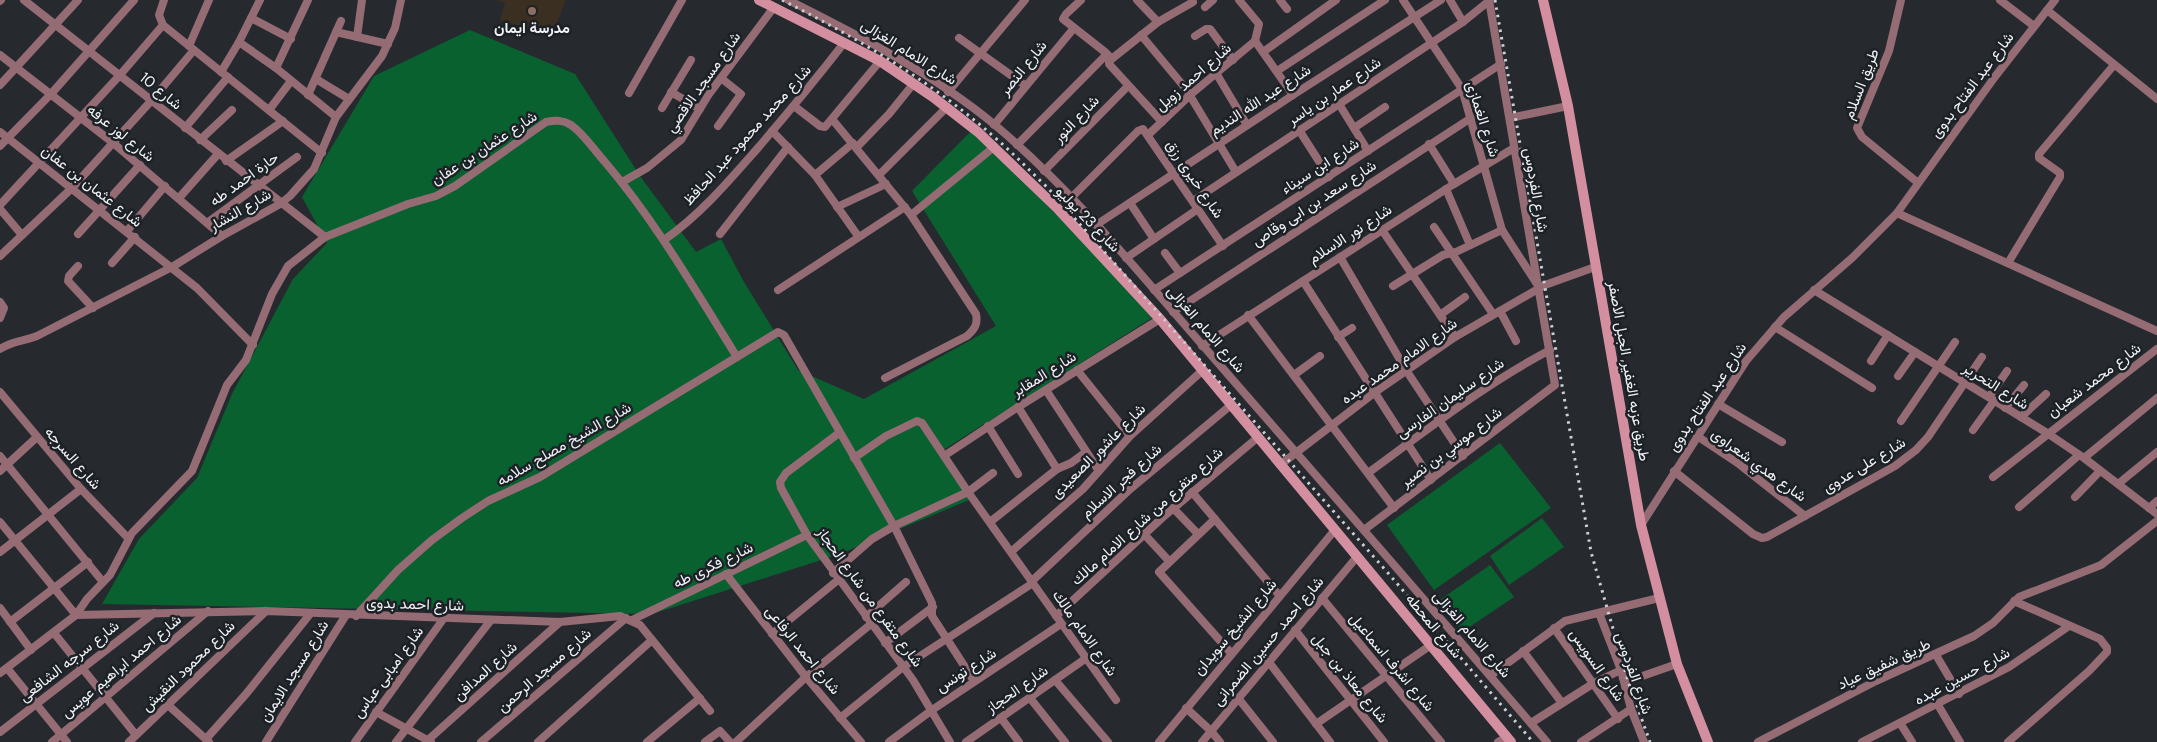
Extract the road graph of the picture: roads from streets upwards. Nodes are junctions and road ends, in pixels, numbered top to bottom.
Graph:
1 (24, 0) edge
2 (78, 0) edge
3 (134, 0) edge
4 (164, 0) edge
5 (209, 0) edge
6 (260, 0) edge
7 (308, 0) edge
8 (362, 0) edge
9 (401, 0) edge
10 (682, 0) edge
11 (759, 0) edge
12 (788, 0) edge
13 (1025, 0) edge
14 (1081, 0) edge
15 (1213, 0) edge
16 (1239, 0) edge
17 (1280, 0) edge
18 (1336, 0) edge
19 (1385, 0) edge
20 (1403, 0) edge
21 (1441, 0) edge
22 (1450, 0) edge
23 (1543, 0) edge
24 (1901, 0) edge
25 (2000, 0) edge
26 (2055, 0) edge
27 (1141, 1) edge
28 (1489, 1) edge
29 (1193, 2) dead end
30 (774, 7) junction
31 (1205, 7) dead end
32 (1287, 9) dead end
33 (2047, 10) junction
34 (1414, 17) junction
35 (251, 18) junction
36 (341, 21) dead end
37 (161, 22) junction
38 (1158, 22) junction
39 (1463, 22) junction
40 (56, 24) junction
41 (2034, 26) junction
42 (1074, 28) junction
43 (336, 32) junction
44 (1141, 35) junction
45 (1195, 36) dead end
46 (357, 37) junction
47 (959, 38) dead end
48 (290, 39) junction
49 (240, 42) junction
50 (1255, 42) junction
51 (1432, 42) junction
52 (844, 43) junction
53 (388, 44) junction
54 (191, 48) junction
55 (90, 50) junction
56 (1263, 52) junction
57 (980, 53) junction
58 (0, 55) edge
59 (1108, 57) junction
60 (691, 60) dead end
61 (1232, 60) junction
62 (880, 62) junction
63 (1501, 64) junction
64 (2114, 65) junction
65 (16, 68) junction
66 (276, 68) junction
67 (1277, 71) junction
68 (1216, 73) junction
69 (120, 75) junction
70 (225, 75) junction
71 (721, 78) junction
72 (316, 79) junction
73 (291, 81) junction
74 (914, 84) junction
75 (0, 85) edge
76 (1026, 86) junction
77 (1128, 86) junction
78 (1462, 89) junction
79 (671, 92) junction
80 (948, 92) junction
81 (629, 93) dead end
82 (51, 94) junction
83 (308, 95) junction
84 (1190, 95) junction
85 (1293, 95) junction
86 (349, 99) junction
87 (2157, 99) edge
88 (151, 101) junction
89 (1338, 104) junction
90 (794, 106) junction
91 (1568, 106) junction
92 (947, 107) junction
93 (1385, 107) dead end
94 (662, 108) dead end
95 (700, 109) junction
96 (232, 110) dead end
97 (269, 110) junction
98 (336, 117) junction
99 (81, 118) junction
100 (1471, 118) junction
101 (1510, 118) junction
102 (832, 119) junction
103 (283, 121) junction
104 (1162, 122) junction
105 (994, 125) junction
106 (718, 126) dead end
107 (1247, 126) junction
108 (184, 128) junction
109 (1354, 128) junction
110 (1299, 130) junction
111 (772, 131) junction
112 (1146, 131) junction
113 (0, 132) edge
114 (8, 138) junction
115 (200, 140) junction
116 (112, 142) junction
117 (1219, 144) junction
118 (1429, 144) junction
119 (855, 145) junction
120 (1017, 145) junction
121 (0, 146) edge
122 (788, 147) junction
123 (994, 147) junction
124 (1514, 148) junction
125 (1368, 151) junction
126 (322, 153) junction
127 (218, 154) junction
128 (297, 157) dead end
129 (226, 161) junction
130 (38, 162) junction
131 (140, 165) junction
132 (1484, 166) junction
133 (1044, 172) junction
134 (1236, 172) junction
135 (1174, 174) junction
136 (814, 175) junction
137 (879, 175) junction
138 (1329, 177) junction
139 (622, 182) junction
140 (1917, 182) junction
141 (886, 184) junction
142 (1454, 184) junction
143 (165, 186) junction
144 (257, 186) junction
145 (72, 188) junction
146 (1446, 189) junction
147 (179, 198) junction
148 (1071, 198) junction
149 (1193, 201) junction
150 (1130, 203) junction
151 (280, 204) junction
152 (0, 205) edge
153 (837, 207) junction
154 (904, 207) junction
155 (0, 209) edge
156 (1198, 209) junction
157 (100, 210) junction
158 (1897, 213) junction
159 (911, 214) junction
160 (207, 222) junction
161 (1096, 225) junction
162 (1434, 226) dead end
163 (1382, 230) junction
164 (1502, 230) junction
165 (127, 231) junction
166 (78, 234) dead end
167 (720, 234) dead end
168 (22, 235) junction
169 (222, 236) junction
170 (858, 236) junction
171 (135, 237) junction
172 (325, 237) junction
173 (1154, 239) junction
174 (664, 240) junction
175 (1470, 245) junction
176 (1223, 246) junction
177 (1165, 252) dead end
178 (1452, 254) junction
179 (0, 256) edge
180 (1126, 258) junction
181 (1340, 258) junction
182 (112, 263) dead end
183 (2008, 264) junction
184 (78, 266) dead end
185 (172, 267) junction
186 (1595, 268) junction
187 (1180, 274) junction
188 (1412, 275) junction
189 (1303, 281) junction
190 (1393, 286) dead end
191 (1539, 288) junction
192 (778, 290) dead end
193 (1154, 290) junction
194 (1814, 290) junction
195 (1464, 297) dead end
196 (0, 302) edge
197 (93, 308) junction
198 (1173, 312) junction
199 (1497, 312) junction
200 (1248, 314) junction
201 (1440, 315) junction
202 (0, 318) edge
203 (1160, 319) junction
204 (1775, 327) junction
205 (1352, 328) dead end
206 (2157, 331) edge
207 (1888, 336) junction
208 (1338, 337) junction
209 (1455, 337) junction
210 (1516, 341) dead end
211 (1955, 342) dead end
212 (253, 345) junction
213 (1202, 346) junction
214 (0, 349) edge
215 (2157, 349) edge
216 (1550, 350) junction
217 (1915, 352) junction
218 (1320, 356) dead end
219 (737, 357) junction
220 (1982, 357) dead end
221 (1870, 361) dead end
222 (1939, 367) junction
223 (1077, 370) junction
224 (1203, 370) junction
225 (1406, 370) junction
226 (2007, 372) dead end
227 (1294, 375) junction
228 (1898, 376) dead end
229 (885, 378) dead end
230 (1965, 383) junction
231 (1555, 385) joint
232 (2024, 385) dead end
233 (1872, 388) dead end
234 (1046, 390) junction
235 (0, 392) edge
236 (1374, 393) junction
237 (2046, 394) dead end
238 (2157, 398) edge
239 (1991, 399) junction
240 (1718, 404) junction
241 (1231, 405) junction
242 (1018, 407) junction
243 (2005, 408) junction
244 (2021, 417) junction
245 (1439, 420) junction
246 (1901, 421) dead end
247 (1331, 425) junction
248 (988, 426) junction
249 (1973, 430) dead end
250 (839, 433) junction
251 (2047, 433) junction
252 (1130, 436) junction
253 (1697, 436) junction
254 (38, 437) junction
255 (1257, 438) junction
256 (1782, 442) dead end
257 (1407, 444) junction
258 (1086, 452) junction
259 (1296, 452) junction
260 (2157, 452) edge
261 (0, 456) edge
262 (944, 456) junction
263 (1463, 456) junction
264 (2081, 457) junction
265 (854, 458) junction
266 (7, 464) junction
267 (1280, 465) junction
268 (1057, 468) junction
269 (0, 470) edge
270 (1098, 470) junction
271 (1674, 471) junction
272 (2100, 471) junction
273 (993, 473) dead end
274 (1368, 473) junction
275 (1018, 474) dead end
276 (1993, 477) dead end
277 (1431, 480) junction
278 (2118, 484) junction
279 (81, 489) junction
280 (968, 492) junction
281 (1192, 492) junction
282 (2075, 497) dead end
283 (2157, 501) edge
284 (2019, 507) dead end
285 (1173, 508) junction
286 (1394, 508) junction
287 (2149, 508) junction
288 (49, 514) junction
289 (2157, 514) edge
290 (1805, 516) junction
291 (1215, 518) junction
292 (2157, 521) edge
293 (0, 522) edge
294 (990, 522) junction
295 (1641, 525) junction
296 (894, 526) junction
297 (1364, 530) junction
298 (1334, 531) junction
299 (1144, 534) junction
300 (1198, 534) junction
301 (807, 535) junction
302 (128, 538) junction
303 (15, 540) junction
304 (0, 552) edge
305 (1012, 552) junction
306 (1356, 558) junction
307 (1169, 561) junction
308 (88, 562) junction
309 (726, 574) junction
310 (835, 576) junction
311 (103, 582) junction
312 (906, 582) dead end
313 (1033, 582) junction
314 (54, 588) junction
315 (1279, 595) junction
316 (1322, 598) junction
317 (1659, 598) junction
318 (2014, 601) junction
319 (0, 608) edge
320 (933, 608) junction
321 (208, 611) junction
322 (266, 611) junction
323 (154, 613) junction
324 (1599, 613) junction
325 (310, 614) junction
326 (76, 615) junction
327 (346, 616) junction
328 (356, 616) junction
329 (1056, 616) junction
330 (866, 617) junction
331 (444, 618) junction
332 (629, 619) junction
333 (491, 620) junction
334 (10, 622) junction
335 (560, 622) junction
336 (871, 624) junction
337 (1062, 624) junction
338 (2069, 626) junction
339 (1554, 628) junction
340 (1295, 630) junction
341 (54, 633) junction
342 (772, 634) junction
343 (947, 639) junction
344 (652, 640) junction
345 (885, 643) junction
346 (1431, 645) junction
347 (31, 650) junction
348 (1523, 651) junction
349 (1231, 653) junction
350 (1936, 655) junction
351 (1085, 659) junction
352 (1268, 661) junction
353 (1677, 664) junction
354 (903, 667) junction
355 (82, 668) junction
356 (2, 671) edge
357 (1622, 674) junction
358 (1490, 676) junction
359 (1386, 677) junction
360 (806, 678) junction
361 (1055, 680) junction
362 (974, 681) junction
363 (1594, 683) junction
364 (1959, 694) junction
365 (105, 697) junction
366 (700, 698) junction
367 (1030, 698) junction
368 (1238, 698) junction
369 (1116, 700) dead end
370 (1351, 700) junction
371 (1562, 703) junction
372 (36, 704) junction
373 (168, 705) junction
374 (1938, 705) junction
375 (1186, 708) junction
376 (1631, 709) junction
377 (932, 710) junction
378 (710, 711) dead end
379 (376, 712) junction
380 (840, 718) junction
381 (1001, 718) junction
382 (1618, 719) junction
383 (1531, 723) junction
384 (1900, 723) junction
385 (1316, 724) junction
386 (406, 728) junction
387 (1211, 731) junction
388 (0, 732) edge
389 (61, 734) junction
390 (136, 735) junction
391 (207, 740) edge
392 (1506, 740) edge
393 (430, 741) edge
394 (52, 742) edge
395 (67, 742) edge
396 (129, 742) edge
397 (266, 742) edge
398 (355, 742) edge
399 (396, 742) edge
400 (480, 742) edge
401 (538, 742) edge
402 (647, 742) edge
403 (705, 742) edge
404 (730, 742) edge
405 (736, 742) edge
406 (861, 742) edge
407 (889, 742) edge
408 (950, 742) edge
409 (966, 742) edge
410 (1019, 742) edge
411 (1065, 742) edge
412 (1108, 742) edge
413 (1158, 742) edge
414 (1202, 742) edge
415 (1220, 742) edge
416 (1273, 742) edge
417 (1330, 742) edge
418 (1384, 742) edge
419 (1441, 742) edge
420 (1548, 742) edge
421 (1581, 742) edge
422 (1644, 742) edge
423 (1708, 742) edge
424 (1758, 742) edge
425 (1863, 742) edge
426 (1912, 742) edge
427 (1960, 742) edge
428 (2008, 742) edge

1 - 40 street, شارع 10
2 - 40 street
3 - 55 street
4 - 37 street
5 - 54 street
6 - 35 street
7 - 48 street
8 - 46 street
9 - 53 street, شارع النشار
10 - 81 street
11 - 30 street, شارع 23 يوليو
12 - 80 street, شارع الامام الغزالى
13 - 57 street
14 - 42 street
15 - 31 street
16 - 50 street
17 - 32 street
18 - 56 street
19 - 67 street
20 - 34 street, شارع الغمازى
21 - 34 street, شارع عبد الله النديم
22 - 39 street
23 - 91 street, طريق عزبه الغفير, الجبل الاصفر
24 - 140 street, طريق السلام
25 - 41 street
26 - 33 street, شارع عبد الفتاح بدوى
27 - 38 street
28 - 39 street, شارع عمار بن ياسر
28 - 63 street, شارع الفردوس
29 - 38 street
30 - 52 street, شارع 23 يوليو
30 - 71 street, شارع مسجد الاقصي
33 - 41 street, شارع عبد الفتاح بدوى
33 - 64 street
34 - 51 street, شارع الغمازى
34 - 85 street, شارع عبد الله النديم
35 - 48 street
35 - 49 street
36 - 43 street
37 - 54 street
37 - 69 street
38 - 44 street
39 - 51 street, شارع عمار بن ياسر
40 - 55 street, شارع 10
40 - 65 street
41 - 140 street, شارع عبد الفتاح بدوى
42 - 59 street
42 - 76 street, شارع النصر
43 - 46 street
43 - 72 street
44 - 59 street
44 - 84 street
45 - 61 street
46 - 53 street
47 - 57 street
48 - 66 street
49 - 66 street
49 - 70 street
50 - 56 street
50 - 61 street, شارع احمد زويل
51 - 78 street, شارع الغمازى
51 - 89 street, شارع عمار بن ياسر
52 - 62 street, شارع 23 يوليو
52 - 90 street, شارع محمد محمود عبد الحافظ
53 - 86 street, شارع النشار
54 - 70 street
54 - 88 street
55 - 69 street, شارع 10
55 - 82 street
56 - 67 street
57 - 76 street
57 - 80 street
58 - 65 street, شارع لوز عرفه
59 - 77 street
59 - 120 street
60 - 79 street
61 - 68 street, شارع احمد زويل
62 - 74 street, شارع 23 يوليو
62 - 102 street
63 - 78 street, شارع ابن سيناء
63 - 101 street, شارع الفردوس
64 - 87 street
64 - 183 street
65 - 75 street
65 - 82 street, شارع لوز عرفه
66 - 73 street
67 - 85 street
68 - 84 street, شارع احمد زويل
68 - 107 street
69 - 88 street, شارع 10
69 - 99 street
70 - 97 street
70 - 108 street
71 - 95 street, شارع مسجد الاقصي
71 - 106 street
72 - 83 street
72 - 86 street
73 - 83 street
73 - 97 street
74 - 92 street, شارع 23 يوليو
74 - 119 street
76 - 105 street, شارع النصر
77 - 104 street
77 - 133 street, شارع النور
78 - 100 street, شارع الغمازى
78 - 125 street, شارع ابن سيناء
79 - 94 street
79 - 95 street
80 - 105 street, شارع الامام الغزالى
82 - 99 street, شارع لوز عرفه
82 - 114 street
83 - 98 street
84 - 104 street, شارع احمد زويل
84 - 117 street
85 - 107 street, شارع عبد الله النديم
86 - 98 street, شارع النشار
88 - 108 street, شارع 10
88 - 116 street
89 - 109 street
89 - 110 street, شارع عمار بن ياسر
90 - 102 street
90 - 111 street, شارع محمد محمود عبد الحافظ
91 - 101 street
91 - 186 street, طريق عزبه الغفير, الجبل الاصفر
92 - 123 street, شارع 23 يوليو
92 - 137 street
93 - 109 street
95 - 139 street, شارع مسجد الاقصي
96 - 115 street
97 - 103 street
98 - 126 street, شارع النشار
99 - 116 street, شارع لوز عرفه
99 - 130 street
100 - 118 street, شارع سعد بن ابى وقاص
100 - 132 street, شارع الغمازى
101 - 124 street, شارع الفردوس
102 - 119 street
103 - 126 street
103 - 129 street
104 - 112 street, شارع احمد زويل
105 - 120 street, شارع الامام الغزالى
107 - 117 street, شارع عبد الله النديم
108 - 115 street, شارع 10
109 - 125 street
110 - 134 street, شارع عمار بن ياسر
110 - 138 street
111 - 122 street
111 - 174 street, شارع محمد محمود عبد الحافظ
112 - 135 street, شارع خيرى رزق
112 - 148 street, شارع احمد زويل
113 - 114 street, شارع عثمان بن عفان
114 - 121 street
114 - 130 street, شارع عثمان بن عفان
115 - 127 street, شارع 10
116 - 131 street, شارع لوز عرفه
116 - 145 street
117 - 134 street
117 - 135 street, شارع عبد الله النديم
118 - 142 street
118 - 198 street, شارع سعد بن ابى وقاص
119 - 136 street
119 - 137 street
120 - 133 street, شارع الامام الغزالى
122 - 136 street
122 - 167 street
123 - 159 street
123 - 203 street, شارع 23 يوليو
124 - 132 street, شارع نور الاسلام
124 - 191 street, شارع الفردوس
125 - 138 street, شارع ابن سيناء
126 - 151 street, شارع النشار
127 - 129 street, شارع 10
127 - 147 street
128 - 144 street, حارة احمد طه
129 - 144 street, شارع 10
130 - 145 street, شارع عثمان بن عفان
130 - 152 street
131 - 143 street, شارع لوز عرفه
131 - 157 street
132 - 142 street, شارع نور الاسلام
132 - 164 street, شارع الغمازى
133 - 148 street, شارع الامام الغزالى
134 - 149 street, شارع عمار بن ياسر
135 - 149 street, شارع خيرى رزق
135 - 150 street, شارع عبد الله النديم
136 - 153 street
137 - 141 street
138 - 176 street, شارع ابن سيناء
139 - 172 street, شارع عثمان بن عفان
139 - 174 street, شارع عثمان بن عفان
140 - 158 street, شارع عبد الفتاح بدوى
141 - 153 street
141 - 154 street
142 - 146 street, شارع نور الاسلام
143 - 147 street, شارع لوز عرفه
143 - 165 street
144 - 151 street, شارع 10
144 - 160 street, حارة احمد طه
145 - 157 street, شارع عثمان بن عفان
145 - 168 street
146 - 163 street, شارع نور الاسلام
146 - 175 street
147 - 160 street, شارع لوز عرفه
148 - 161 street, شارع الامام الغزالى
149 - 156 street, شارع خيرى رزق
150 - 161 street, شارع عبد الله النديم
150 - 173 street
151 - 169 street, شارع النشار
151 - 172 street, شارع 10
153 - 170 street
154 - 159 street
154 - 170 street
155 - 168 street
156 - 173 street
156 - 176 street, شارع خيرى رزق
157 - 165 street, شارع عثمان بن عفان
157 - 166 street
158 - 183 street
158 - 194 street, شارع عبد الفتاح بدوى
159 - 229 street
160 - 169 street, شارع لوز عرفه
161 - 180 street, شارع الامام الغزالى
162 - 178 street
163 - 181 street, شارع نور الاسلام
163 - 188 street
164 - 175 street
164 - 191 street, شارع الغمازى
165 - 171 street, شارع عثمان بن عفان
168 - 179 street
169 - 185 street, شارع النشار
170 - 192 street
171 - 182 street
171 - 185 street, شارع عثمان بن عفان
172 - 212 street, شارع عثمان بن عفان
173 - 180 street
174 - 219 street, شارع عثمان بن عفان
175 - 178 street
176 - 187 street, شارع ابن سيناء
177 - 187 street
178 - 188 street
178 - 199 street
180 - 193 street, شارع الامام الغزالى
181 - 189 street, شارع نور الاسلام
181 - 225 street
183 - 206 street
184 - 197 street
185 - 197 street, شارع النشار
185 - 212 street, شارع عثمان بن عفان
186 - 191 street, شارع الامام محمد عبده
186 - 295 street, طريق عزبه الغفير, الجبل الاصفر
187 - 193 street, شارع ابن سيناء
188 - 190 street
188 - 201 street
189 - 200 street, شارع نور الاسلام
189 - 208 street
191 - 199 street, شارع الامام محمد عبده
191 - 216 street, شارع الفردوس
193 - 198 street, شارع الامام الغزالى
194 - 204 street, شارع عبد الفتاح بدوى
194 - 207 street, شارع التحرير
195 - 201 street
196 - 202 street
197 - 214 street, شارع النشار
198 - 213 street, شارع الامام الغزالى
199 - 209 street, شارع الامام محمد عبده
199 - 210 street
200 - 213 street, شارع نور الاسلام
200 - 227 street
201 - 209 street
203 - 223 street, شارع المقابر
203 - 224 street, شارع 23 يوليو
204 - 233 street
204 - 240 street, شارع عبد الفتاح بدوى
205 - 208 street
207 - 217 street, شارع التحرير
207 - 221 street
208 - 236 street
209 - 225 street, شارع الامام محمد عبده
211 - 222 street
212 - 302 street, شارع عثمان بن عفان
213 - 259 street, شارع الامام الغزالى
215 - 251 street, شارع محمد شعبان
216 - 231 street, شارع الفردوس
216 - 245 street, شارع سليمان الفارسى
217 - 222 street, شارع التحرير
217 - 228 street
218 - 227 street
219 - 250 street, شارع الشيخ مصلح سلامه
219 - 328 street, شارع الشيخ مصلح سلامه
220 - 230 street, شارع على عدوى
222 - 230 street, شارع التحرير
222 - 246 street
223 - 234 street, شارع المقابر
223 - 252 street
224 - 241 street, شارع 23 يوليو
224 - 252 street, شارع عاشور الصعيدى
225 - 236 street, شارع الامام محمد عبده
225 - 245 street
226 - 239 street
227 - 247 street
230 - 239 street, شارع التحرير
230 - 290 street, شارع على عدوى
231 - 263 street, شارع موسي بن نصير
232 - 243 street
234 - 242 street, شارع المقابر
234 - 258 street
235 - 254 street, شارع السرجه
236 - 247 street, شارع الامام محمد عبده
236 - 257 street
237 - 244 street
238 - 264 street
239 - 243 street, شارع التحرير
239 - 249 street
240 - 253 street, شارع عبد الفتاح بدوى
240 - 256 street
241 - 255 street, شارع 23 يوليو
241 - 313 street, شارع فجر الاسلام
242 - 248 street, شارع المقابر
242 - 268 street
243 - 244 street, شارع التحرير
244 - 251 street, شارع التحرير
245 - 257 street, شارع سليمان الفارسى
245 - 263 street
247 - 259 street, شارع الامام محمد عبده
247 - 274 street
248 - 262 street, شارع المقابر
248 - 275 street
250 - 265 street
250 - 301 street, شارع متفرع من شارع الحجاز
251 - 264 street, شارع التحرير
251 - 276 street, شارع محمد شعبان
252 - 270 street, شارع عاشور الصعيدى
253 - 271 street, شارع عبد الفتاح بدوى
253 - 290 street, شارع هدي شعراوى
254 - 266 street
254 - 279 street, شارع السرجه
255 - 267 street, شارع 23 يوليو
255 - 281 street, شارع متفرع من شارع الامام مالك
257 - 274 street, شارع سليمان الفارسى
257 - 277 street
258 - 268 street
258 - 270 street
259 - 267 street, شارع الامام محمد عبده
259 - 297 street, شارع الامام الغزالى
260 - 278 street
261 - 266 street
262 - 265 street
262 - 280 street
263 - 277 street, شارع موسي بن نصير
264 - 272 street, شارع التحرير
264 - 284 street
265 - 296 street
266 - 269 street
266 - 288 street
267 - 298 street, شارع 23 يوليو
268 - 294 street
270 - 305 street, شارع عاشور الصعيدى
271 - 290 street, شارع على عدوى
271 - 295 street, شارع عبد الفتاح بدوى
272 - 278 street, شارع التحرير
272 - 282 street
273 - 280 street
274 - 286 street
277 - 286 street, شارع موسي بن نصير
278 - 287 street, شارع التحرير
279 - 288 street
279 - 302 street, شارع السرجه
280 - 294 street
280 - 296 street
281 - 285 street, شارع متفرع من شارع الامام مالك
281 - 291 street
283 - 287 street
285 - 299 street, شارع متفرع من شارع الامام مالك
285 - 300 street
286 - 297 street, شارع موسي بن نصير
287 - 289 street, شارع التحرير
288 - 303 street
288 - 308 street
291 - 300 street
291 - 315 street
292 - 318 street
293 - 303 street
294 - 305 street
295 - 317 street, طريق عزبه الغفير, الجبل الاصفر
296 - 310 street
296 - 320 street
297 - 358 street, شارع الامام الغزالى
298 - 306 street, شارع المحطه
298 - 315 street, شارع الشيخ سويدان
299 - 307 street
299 - 329 street, شارع متفرع من شارع الامام مالك
300 - 307 street
301 - 309 street, شارع فكرى طه
301 - 310 street, شارع متفرع من شارع الحجاز
302 - 311 street, شارع عثمان بن عفان
303 - 304 street
303 - 314 street
305 - 313 street
306 - 316 street, شارع احمد حسين الضمرانى
306 - 346 street, شارع المحطه
307 - 349 street
308 - 311 street
308 - 314 street
309 - 332 street, شارع فكرى طه
309 - 342 street, شارع احمد الرفاعى
310 - 330 street, شارع متفرع من شارع الحجاز
310 - 342 street
311 - 326 street, شارع عثمان بن عفان
312 - 330 street
313 - 329 street, شارع الامام مالك
313 - 343 street, شارع فجر الاسلام
314 - 326 street
314 - 334 street
315 - 349 street, شارع الشيخ سويدان
316 - 340 street, شارع احمد حسين الضمرانى
316 - 359 street, شارع اشرف اسماعيل
317 - 324 street
317 - 353 street, طريق عزبه الغفير, الجبل الاصفر
318 - 338 street
318 - 350 street, طريق شفيق عياد
319 - 334 street
320 - 343 street
320 - 345 street
321 - 322 street, شارع احمد بدوى
321 - 323 street, شارع احمد بدوى
321 - 365 street, شارع احمد ابراهيم عويس
322 - 325 street, شارع احمد بدوى
322 - 373 street, شارع محمود النقيش
323 - 326 street, شارع احمد بدوى
323 - 355 street, شارع سرجه الشافعى
324 - 339 street
324 - 357 street, شارع الفردوس
325 - 327 street, شارع احمد بدوى
325 - 391 street
326 - 341 street, شارع عثمان بن عفان
327 - 328 street, شارع احمد بدوى
327 - 397 street, شارع مسجد الايمان
328 - 331 street, شارع احمد بدوى
329 - 337 street, شارع الامام مالك
330 - 336 street, شارع متفرع من شارع الحجاز
331 - 333 street, شارع احمد بدوى
331 - 379 street, شارع امبابى عباس
332 - 335 street, شارع احمد بدوى
332 - 344 street
332 - 400 street, شارع مسجد الرحمن
333 - 335 street, شارع احمد بدوى
333 - 386 street
334 - 347 street
335 - 393 street, شارع المدافن
336 - 345 street, شارع متفرع من شارع الحجاز
336 - 360 street
337 - 351 street, شارع الامام مالك
337 - 362 street, شارع تونس
338 - 364 street, شارع حسين عبده
338 - 428 street
339 - 348 street
339 - 363 street, شارع السويس
340 - 352 street, شارع احمد حسين الضمرانى
340 - 370 street, شارع معاذ بن جبل
341 - 347 street, شارع عثمان بن عفان
341 - 355 street
342 - 360 street, شارع احمد الرفاعى
343 - 354 street, شارع فجر الاسلام
343 - 362 street
344 - 366 street
344 - 401 street
345 - 354 street, شارع متفرع من شارع الحجاز
346 - 359 street
346 - 392 street, شارع المحطه
347 - 356 street, شارع عثمان بن عفان
348 - 358 street
348 - 371 street
349 - 375 street, شارع الشيخ سويدان
350 - 364 street
350 - 424 street, طريق شفيق عياد
351 - 361 street, شارع الحجاز
351 - 369 street, شارع الامام مالك
352 - 368 street, شارع احمد حسين الضمرانى
352 - 385 street
353 - 357 street
353 - 423 street, طريق عزبه الغفير, الجبل الاصفر
354 - 377 street, شارع متفرع من شارع الحجاز
354 - 380 street, شارع فجر الاسلام
355 - 365 street
355 - 372 street, شارع سرجه الشافعى
356 - 372 street
357 - 363 street
357 - 376 street, شارع الفردوس
358 - 383 street, شارع الامام الغزالى
359 - 370 street
359 - 419 street, شارع اشرف اسماعيل
360 - 380 street, شارع احمد الرفاعى
360 - 405 street
361 - 367 street, شارع الحجاز
361 - 412 street
362 - 377 street, شارع تونس
363 - 371 street
363 - 382 street, شارع السويس
364 - 374 street, شارع حسين عبده
365 - 389 street, شارع احمد ابراهيم عويس
365 - 390 street
366 - 378 street
366 - 402 street
367 - 381 street, شارع الحجاز
367 - 411 street
368 - 387 street, شارع احمد حسين الضمرانى
368 - 416 street
370 - 385 street
370 - 418 street, شارع معاذ بن جبل
371 - 383 street
372 - 388 street, شارع سرجه الشافعى
372 - 389 street
373 - 390 street, شارع محمود النقيش
373 - 391 street
374 - 384 street, شارع حسين عبده
374 - 427 street
375 - 387 street
375 - 413 street, شارع الشيخ سويدان
376 - 382 street
376 - 422 street, شارع الفردوس
377 - 407 street, شارع تونس
377 - 408 street, شارع متفرع من شارع الحجاز
379 - 386 street
379 - 398 street, شارع امبابى عباس
380 - 406 street, شارع احمد الرفاعى
381 - 409 street, شارع الحجاز
381 - 410 street
382 - 421 street
383 - 420 street, شارع الامام الغزالى
384 - 425 street, شارع حسين عبده
384 - 426 street
385 - 417 street
386 - 393 street
386 - 399 street
387 - 414 street, شارع احمد حسين الضمرانى
387 - 415 street
389 - 394 street, شارع احمد ابراهيم عويس
389 - 395 street
390 - 396 street, شارع محمود النقيش
403 - 404 street

